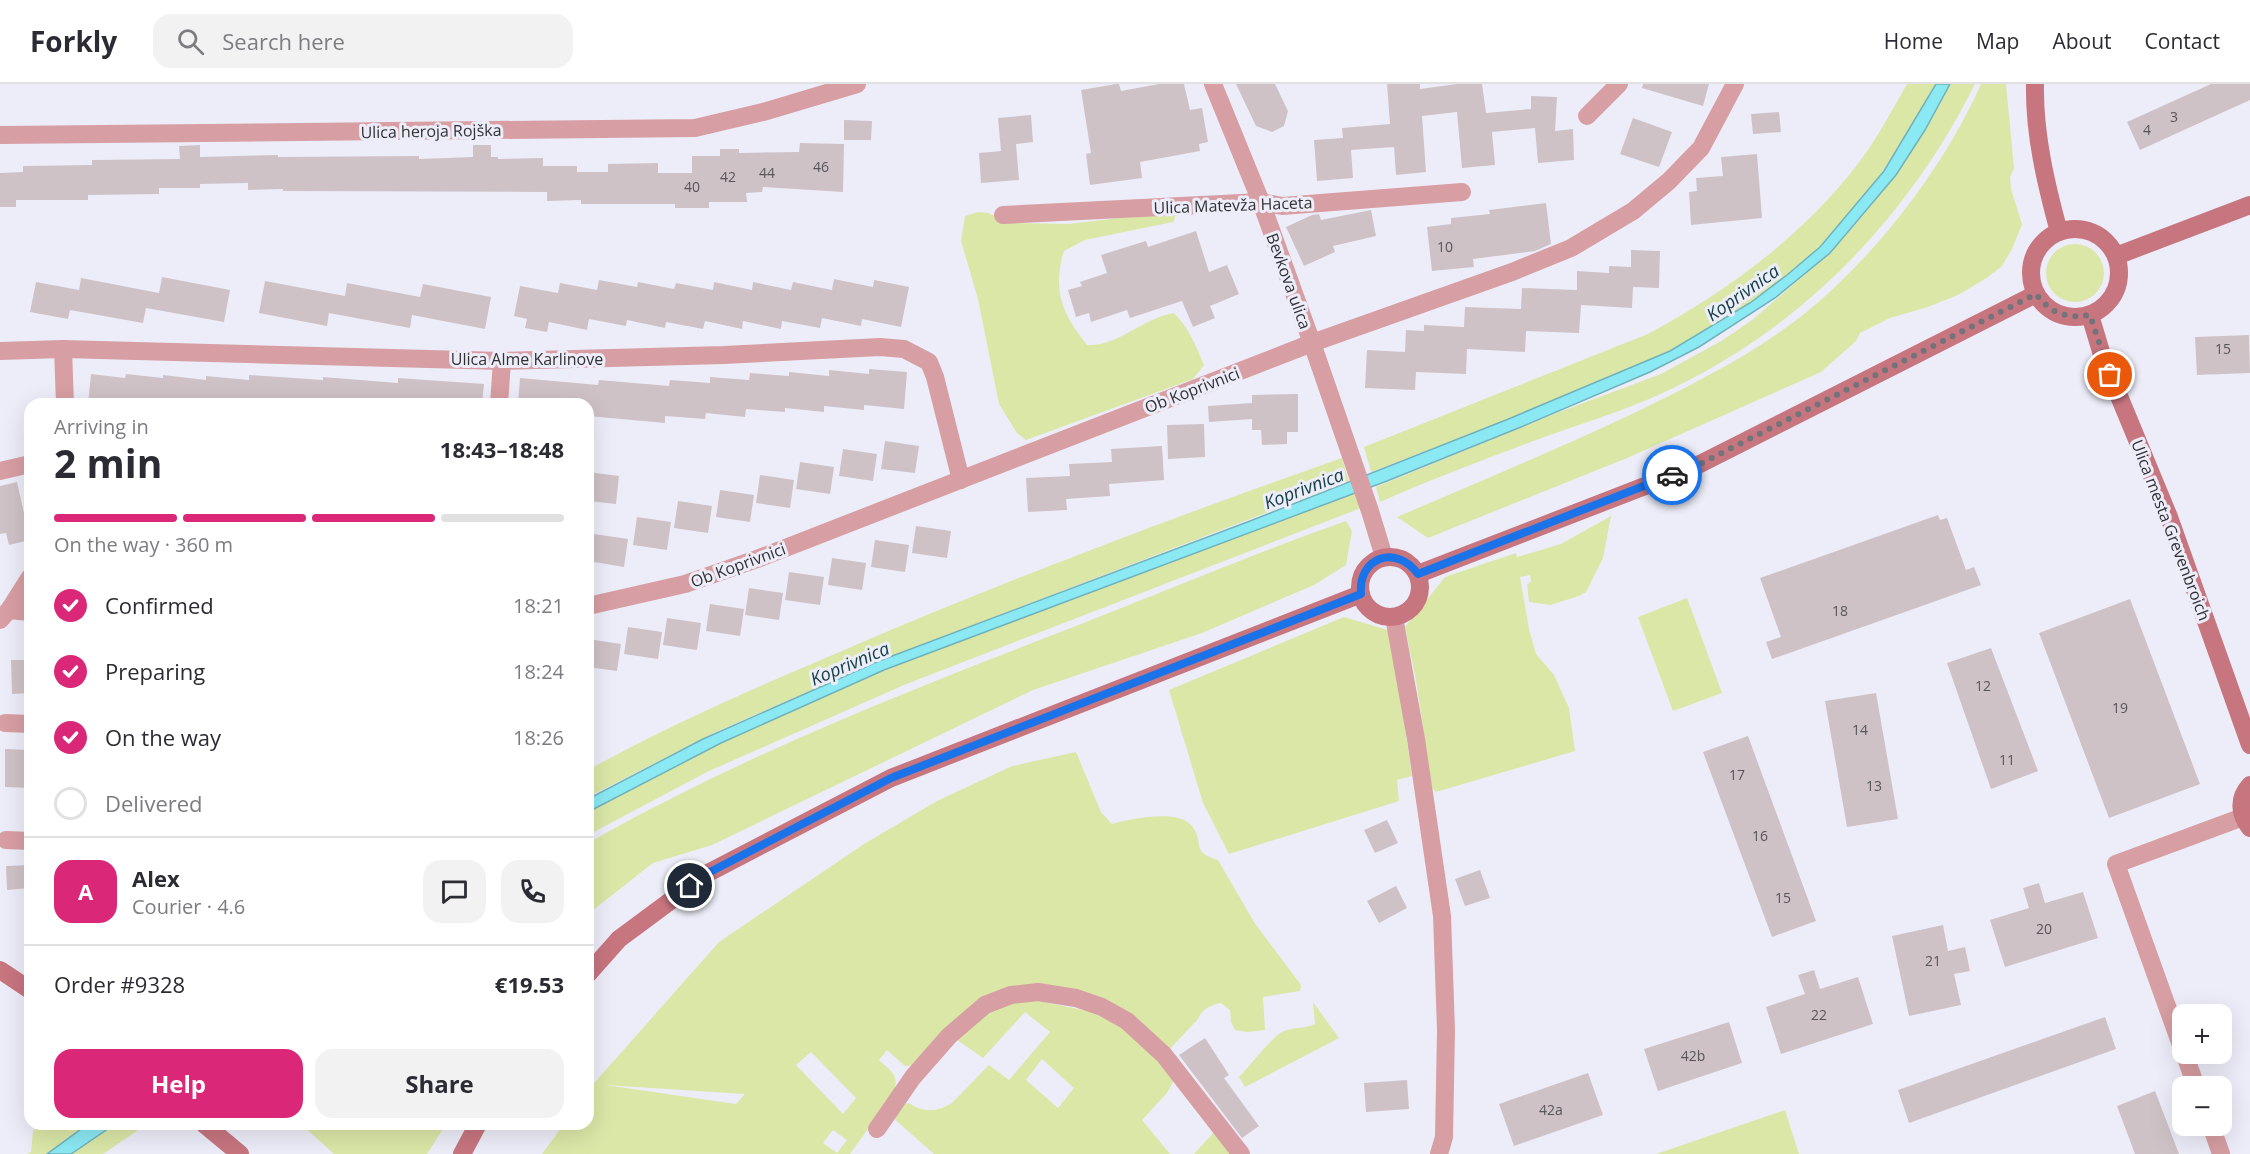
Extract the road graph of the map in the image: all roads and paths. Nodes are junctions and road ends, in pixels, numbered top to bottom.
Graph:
1 (857, 84) edge
2 (1213, 84) edge
3 (1619, 84) edge
4 (1735, 84) edge
5 (2035, 84) edge
6 (816, 90) edge
7 (1587, 116) dead end
8 (0, 135) edge
9 (1462, 192) dead end
10 (1261, 202) junction
11 (2250, 205) edge
12 (1003, 215) dead end
13 (2059, 232) junction
14 (2116, 256) junction
15 (2036, 294) junction
16 (2090, 315) junction
17 (1312, 343) junction
18 (63, 349) junction
19 (0, 351) edge
20 (502, 361) junction
21 (65, 398) edge
22 (499, 398) edge
23 (24, 465) edge
24 (0, 471) edge
25 (961, 480) junction
26 (1384, 558) junction
27 (1418, 574) junction
28 (24, 586) edge
29 (1361, 594) junction
30 (594, 605) edge
31 (24, 613) edge
32 (5, 615) edge
33 (1394, 617) junction
34 (5, 723) dead end
35 (24, 724) edge
36 (2250, 746) edge
37 (2250, 784) edge
38 (2246, 822) edge
39 (6, 840) dead end
40 (24, 841) edge
41 (594, 967) edge
42 (0, 970) edge
43 (24, 986) edge
44 (2172, 1020) edge
45 (877, 1129) dead end
46 (211, 1130) edge
47 (475, 1130) edge
48 (2215, 1136) edge
49 (240, 1154) edge
50 (462, 1154) edge
51 (1241, 1154) edge
52 (1440, 1154) edge
53 (2221, 1154) edge

1 - 6 street, Ulica heroja Rojška
2 - 10 street, Bevkova ulica
3 - 7 street
4 - 17 street, Ob Koprivnici
5 - 13 street
6 - 8 street, Ulica heroja Rojška
9 - 10 street, Ulica Matevža Haceta
10 - 12 street, Ulica Matevža Haceta
10 - 17 street, Bevkova ulica
11 - 14 street
13 - 14 street
13 - 15 street
14 - 16 street
15 - 16 street
15 - 27 street
16 - 36 street, Ulica mesta Grevenbroich
17 - 25 street, Ob Koprivnici
17 - 26 street, Bevkova ulica
18 - 19 street, Ulica Alme Karlinove
18 - 20 street, Ulica Alme Karlinove
18 - 21 street
20 - 22 street
20 - 25 street, Ulica Alme Karlinove
23 - 24 street
25 - 30 street, Ob Koprivnici
26 - 27 street
26 - 29 street
27 - 33 street
28 - 32 street
29 - 33 street
29 - 41 street
31 - 32 street
33 - 52 street
34 - 35 street
37 - 38 street
38 - 44 street
39 - 40 street
42 - 43 street
45 - 51 street
46 - 49 street
47 - 50 street
48 - 53 street

